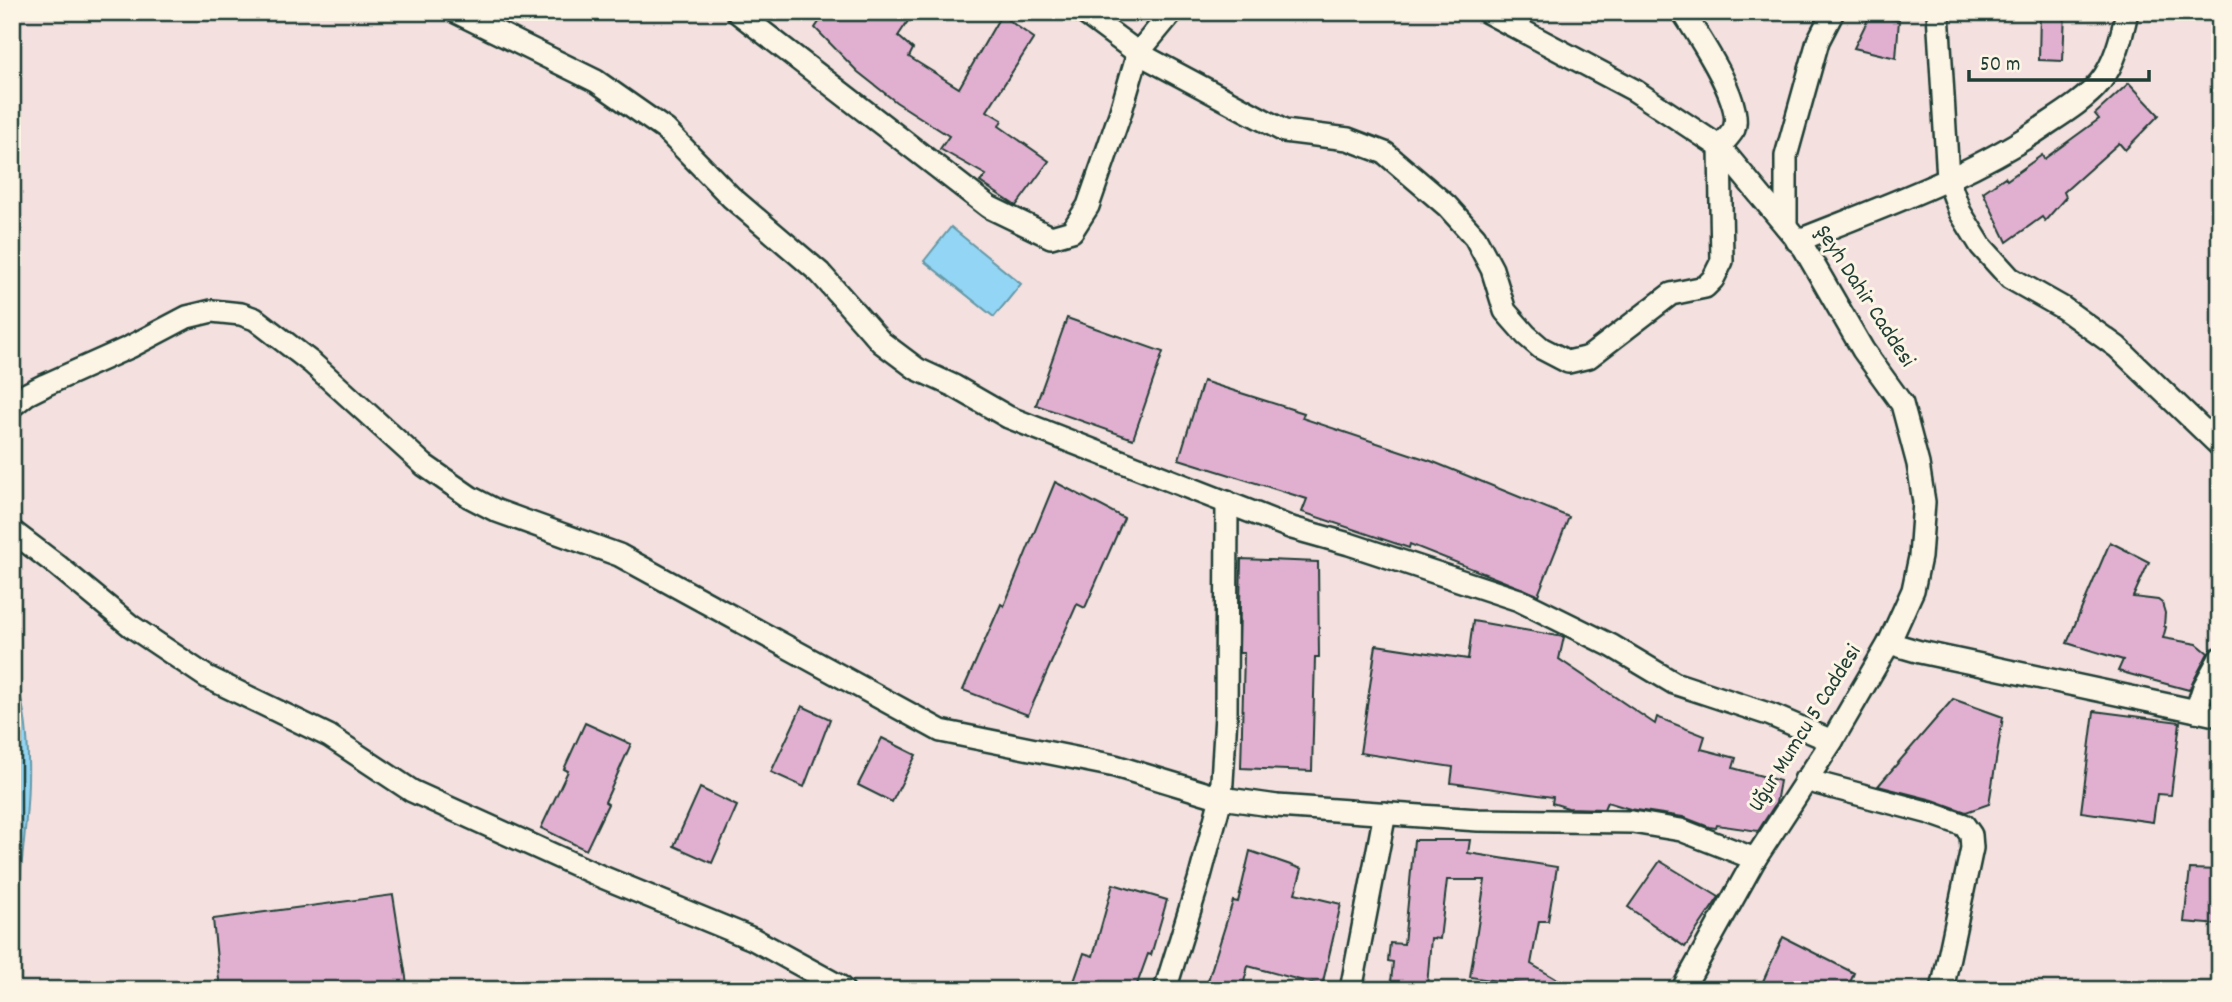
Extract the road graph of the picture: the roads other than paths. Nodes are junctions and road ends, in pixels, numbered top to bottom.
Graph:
1 (456, 12) edge
2 (737, 12) edge
3 (1083, 12) edge
4 (1172, 12) edge
5 (1487, 12) edge
6 (1684, 12) edge
7 (1825, 12) edge
8 (1833, 12) edge
9 (1938, 12) edge
10 (2127, 12) edge
11 (1818, 41) junction
12 (1138, 53) junction
13 (1720, 147) junction
14 (1948, 179) junction
15 (1792, 234) junction
16 (12, 406) edge
17 (2220, 446) edge
18 (1227, 502) junction
19 (12, 531) edge
20 (1889, 642) junction
21 (2220, 658) edge
22 (2196, 711) junction
23 (2220, 716) edge
24 (1832, 741) junction
25 (1805, 780) junction
26 (1221, 798) junction
27 (1385, 813) junction
28 (1755, 859) junction
29 (843, 990) edge
30 (1165, 990) edge
31 (1351, 990) edge
32 (1682, 990) edge
33 (1942, 990) edge

1 - 18 street
2 - 12 street
3 - 12 street
4 - 12 street
5 - 13 street, Şeyh Dahir Caddesi
6 - 13 street
7 - 11 street
8 - 11 street
9 - 14 street
10 - 14 street
11 - 15 street
12 - 13 street
13 - 15 street, Şeyh Dahir Caddesi
14 - 15 street
14 - 17 street
15 - 20 street, Şeyh Dahir Caddesi
16 - 26 street
18 - 24 street
18 - 26 street
19 - 29 street
20 - 22 street, Uğur Mumcu 5 Caddesi
20 - 24 street, Uğur Mumcu 5 Caddesi
21 - 22 street
22 - 23 street, Uğur Mumcu 5 Caddesi
24 - 25 street, Uğur Mumcu 5 Caddesi
25 - 28 street, Uğur Mumcu 5 Caddesi
25 - 33 street
26 - 27 street
26 - 30 street
27 - 28 street
27 - 31 street
28 - 32 street, Uğur Mumcu 5 Caddesi

